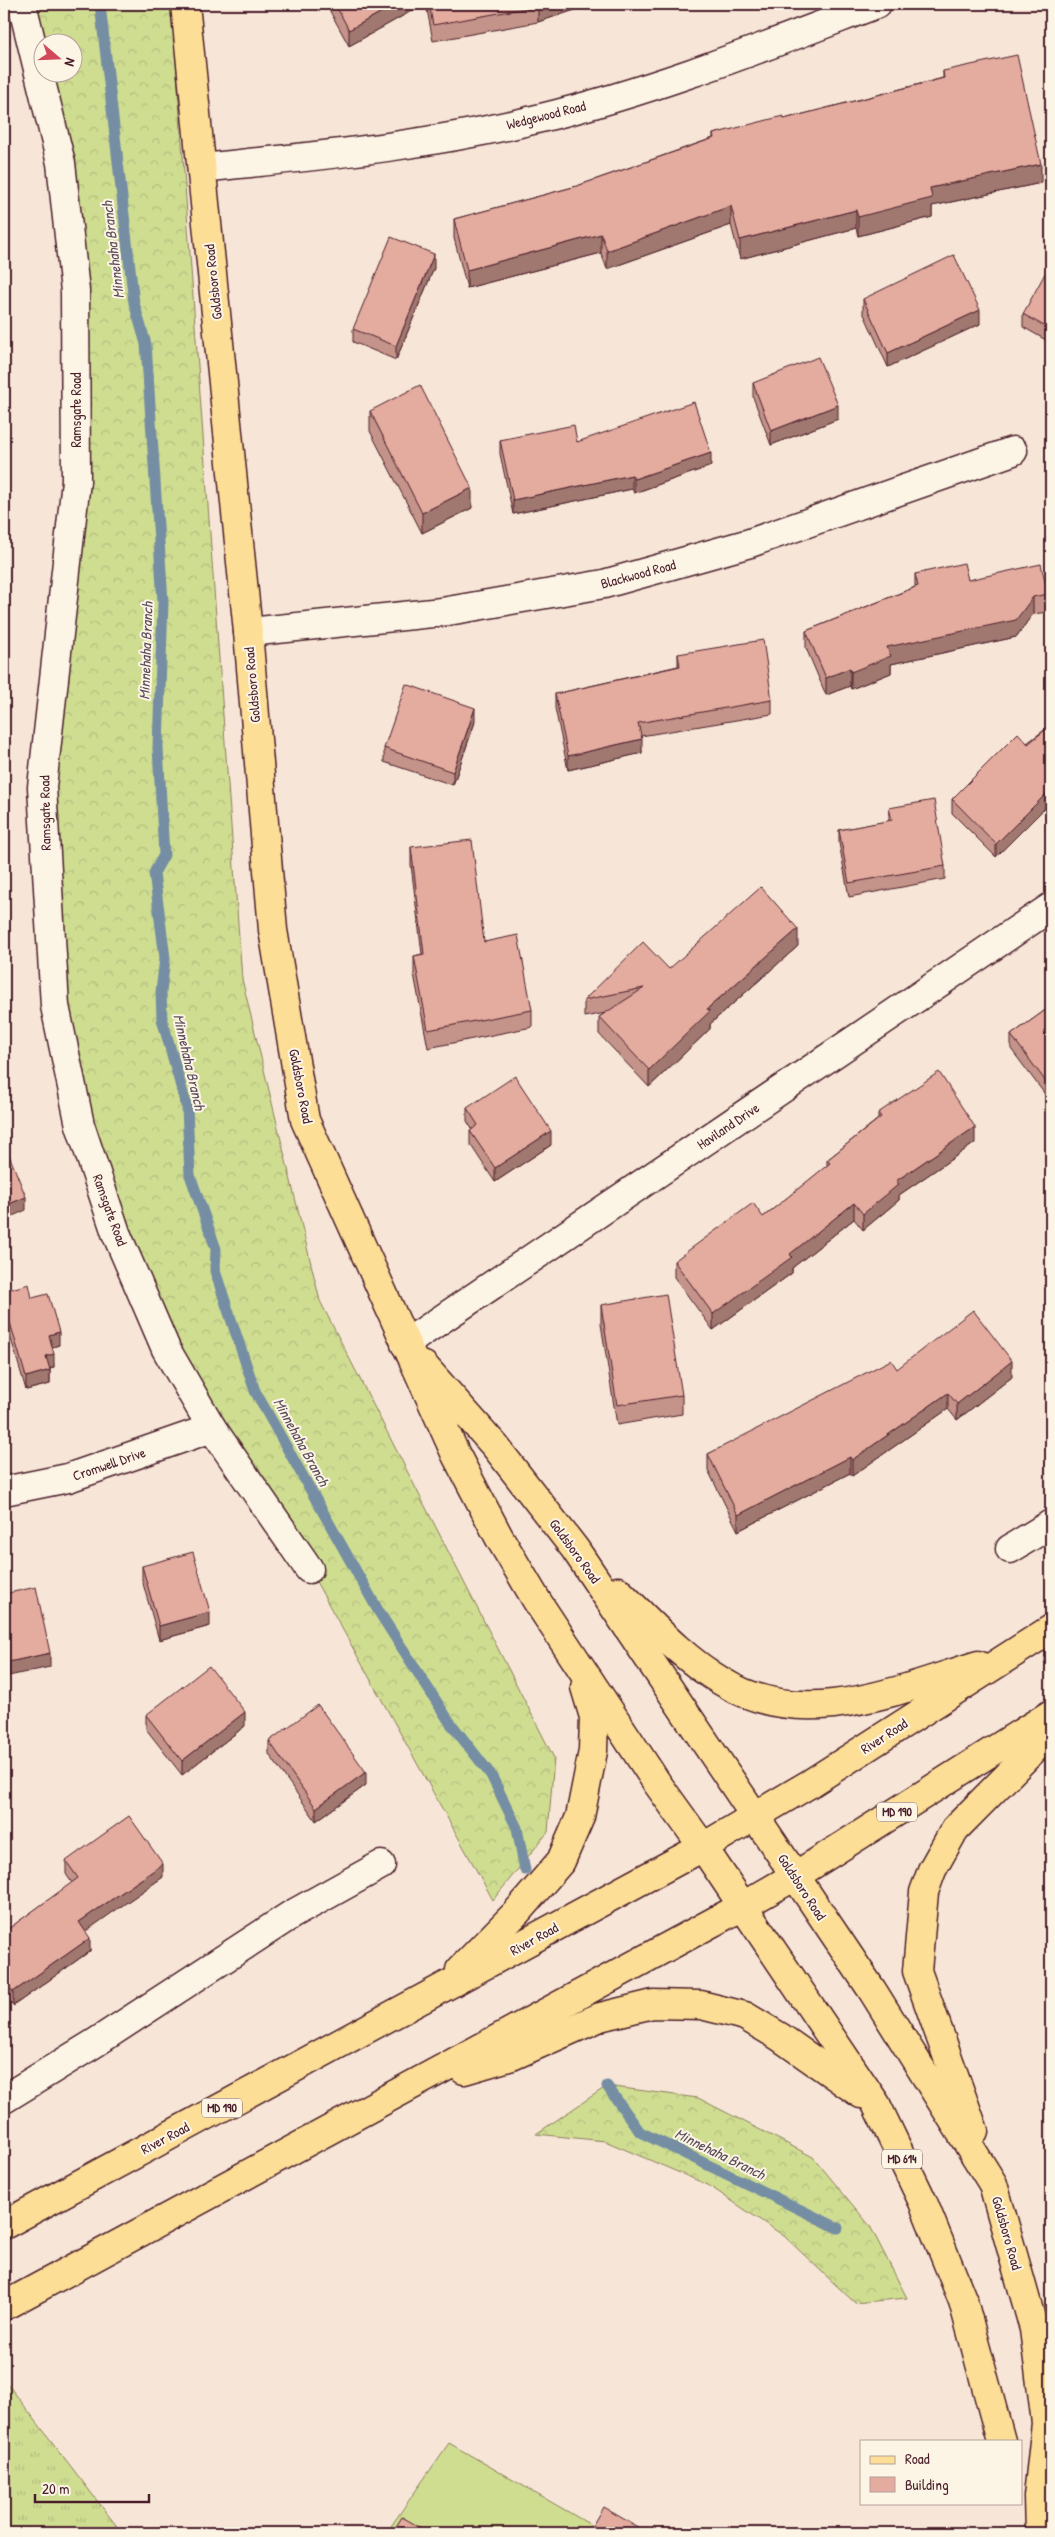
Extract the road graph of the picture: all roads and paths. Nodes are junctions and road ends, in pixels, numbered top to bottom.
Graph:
1 (22, 4) edge
2 (185, 4) edge
3 (877, 4) edge
4 (202, 168) junction
5 (1013, 452) dead end
6 (248, 632) junction
7 (1051, 907) edge
8 (405, 1344) junction
9 (212, 1428) junction
10 (4, 1491) edge
11 (1051, 1524) edge
12 (576, 1549) junction
13 (1010, 1550) dead end
14 (308, 1569) dead end
15 (1051, 1629) edge
16 (1012, 1654) junction
17 (578, 1664) junction
18 (1051, 1714) edge
19 (1051, 1732) edge
20 (755, 1816) junction
21 (703, 1847) junction
22 (381, 1865) dead end
23 (795, 1876) junction
24 (741, 1907) junction
25 (440, 1990) junction
26 (403, 2089) junction
27 (4, 2099) edge
28 (876, 2104) junction
29 (993, 2184) junction
30 (4, 2225) edge
31 (4, 2306) edge
32 (1002, 2440) edge
33 (1022, 2472) edge
34 (1038, 2496) junction
35 (1039, 2533) edge

1 - 9 street, Ramsgate Road
2 - 4 main road, Goldsboro Road / MD 614
3 - 4 street, Wedgewood Road
4 - 6 main road, Goldsboro Road / MD 614
5 - 6 street, Blackwood Road
6 - 8 main road, Goldsboro Road / MD 614
7 - 8 street, Haviland Drive
8 - 12 main road, Goldsboro Road / MD 614
8 - 17 main road, Goldsboro Road / MD 614
9 - 10 street, Cromwell Drive
9 - 14 street, Ramsgate Road
11 - 13 street
12 - 16 main road
12 - 20 main road, Goldsboro Road / MD 614
15 - 16 main road, River Road / MD 190
16 - 20 main road, River Road / MD 190
17 - 21 main road, Goldsboro Road / MD 614
17 - 25 main road
18 - 23 main road, MD 190
19 - 29 main road
20 - 21 main road, River Road / MD 190
20 - 23 main road, Goldsboro Road / MD 614
21 - 24 main road, Goldsboro Road / MD 614
21 - 25 main road, River Road / MD 190
22 - 27 street
23 - 24 main road, MD 190
23 - 29 main road, Goldsboro Road / MD 614
24 - 26 main road, MD 190
24 - 28 main road, Goldsboro Road / MD 614
25 - 30 main road, River Road / MD 190
26 - 28 main road
26 - 31 main road, MD 190
28 - 32 main road, Goldsboro Road / MD 614
29 - 34 main road, Goldsboro Road / MD 614
33 - 34 main road
34 - 35 main road, Goldsboro Road / MD 614

